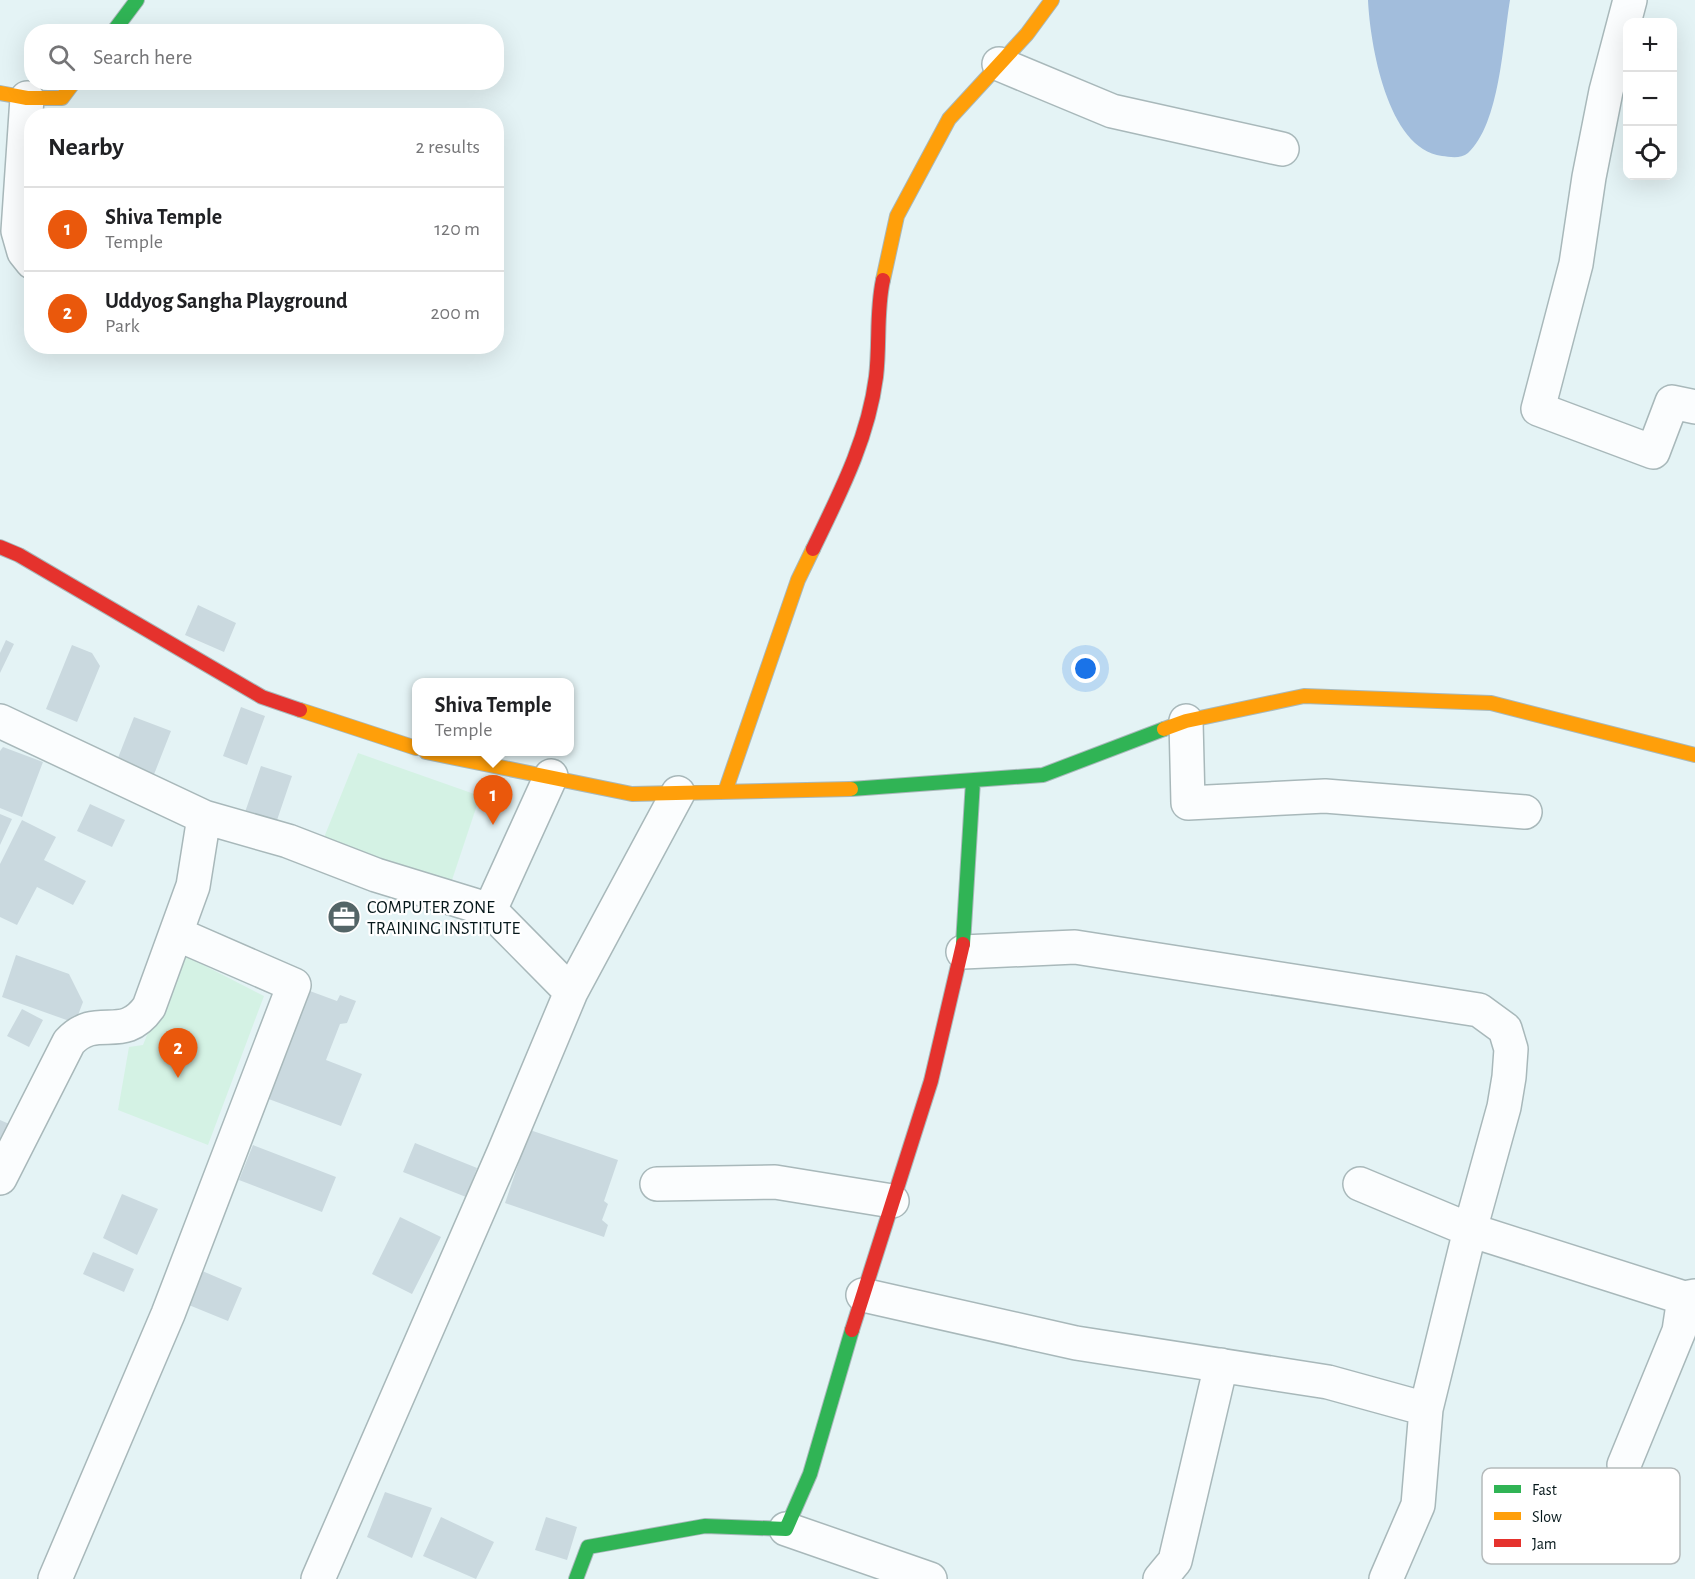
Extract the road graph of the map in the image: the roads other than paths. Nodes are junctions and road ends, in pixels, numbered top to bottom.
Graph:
1 (137, 0) edge
2 (1052, 0) edge
3 (1630, 0) edge
4 (119, 24) edge
5 (999, 64) junction
6 (68, 90) edge
7 (14, 95) edge
8 (1282, 149) dead end
9 (24, 252) edge
10 (1695, 407) edge
11 (0, 547) edge
12 (0, 721) edge
13 (1186, 721) junction
14 (412, 746) edge
15 (1695, 755) edge
16 (447, 756) edge
17 (551, 776) junction
18 (973, 781) junction
19 (725, 792) junction
20 (678, 793) junction
21 (1524, 812) dead end
22 (204, 817) junction
23 (490, 910) junction
24 (177, 934) junction
25 (963, 952) junction
26 (571, 992) junction
27 (0, 1178) edge
28 (657, 1184) dead end
29 (1360, 1184) dead end
30 (892, 1201) junction
31 (1470, 1230) junction
32 (863, 1295) junction
33 (1690, 1297) edge
34 (1221, 1365) junction
35 (1426, 1409) junction
36 (1624, 1465) dead end
37 (786, 1529) junction
38 (55, 1579) edge
39 (318, 1579) edge
40 (576, 1579) edge
41 (930, 1579) edge
42 (1160, 1579) edge
43 (1386, 1579) edge

1 - 4 street
2 - 5 street
3 - 10 street
5 - 8 street
5 - 19 street
6 - 7 street
7 - 9 street
11 - 14 street
12 - 22 street
13 - 15 street
13 - 18 street
13 - 21 street
16 - 17 street
17 - 20 street
17 - 23 street
18 - 19 street
18 - 25 street
19 - 20 street
20 - 26 street
22 - 23 street
22 - 24 street
23 - 26 street
24 - 27 street
24 - 38 street
25 - 30 street
25 - 31 street
26 - 39 street
28 - 30 street
29 - 31 street
30 - 32 street
31 - 33 street
31 - 35 street
32 - 34 street
32 - 37 street
33 - 36 street
34 - 35 street
34 - 42 street
35 - 43 street
37 - 40 street
37 - 41 street

